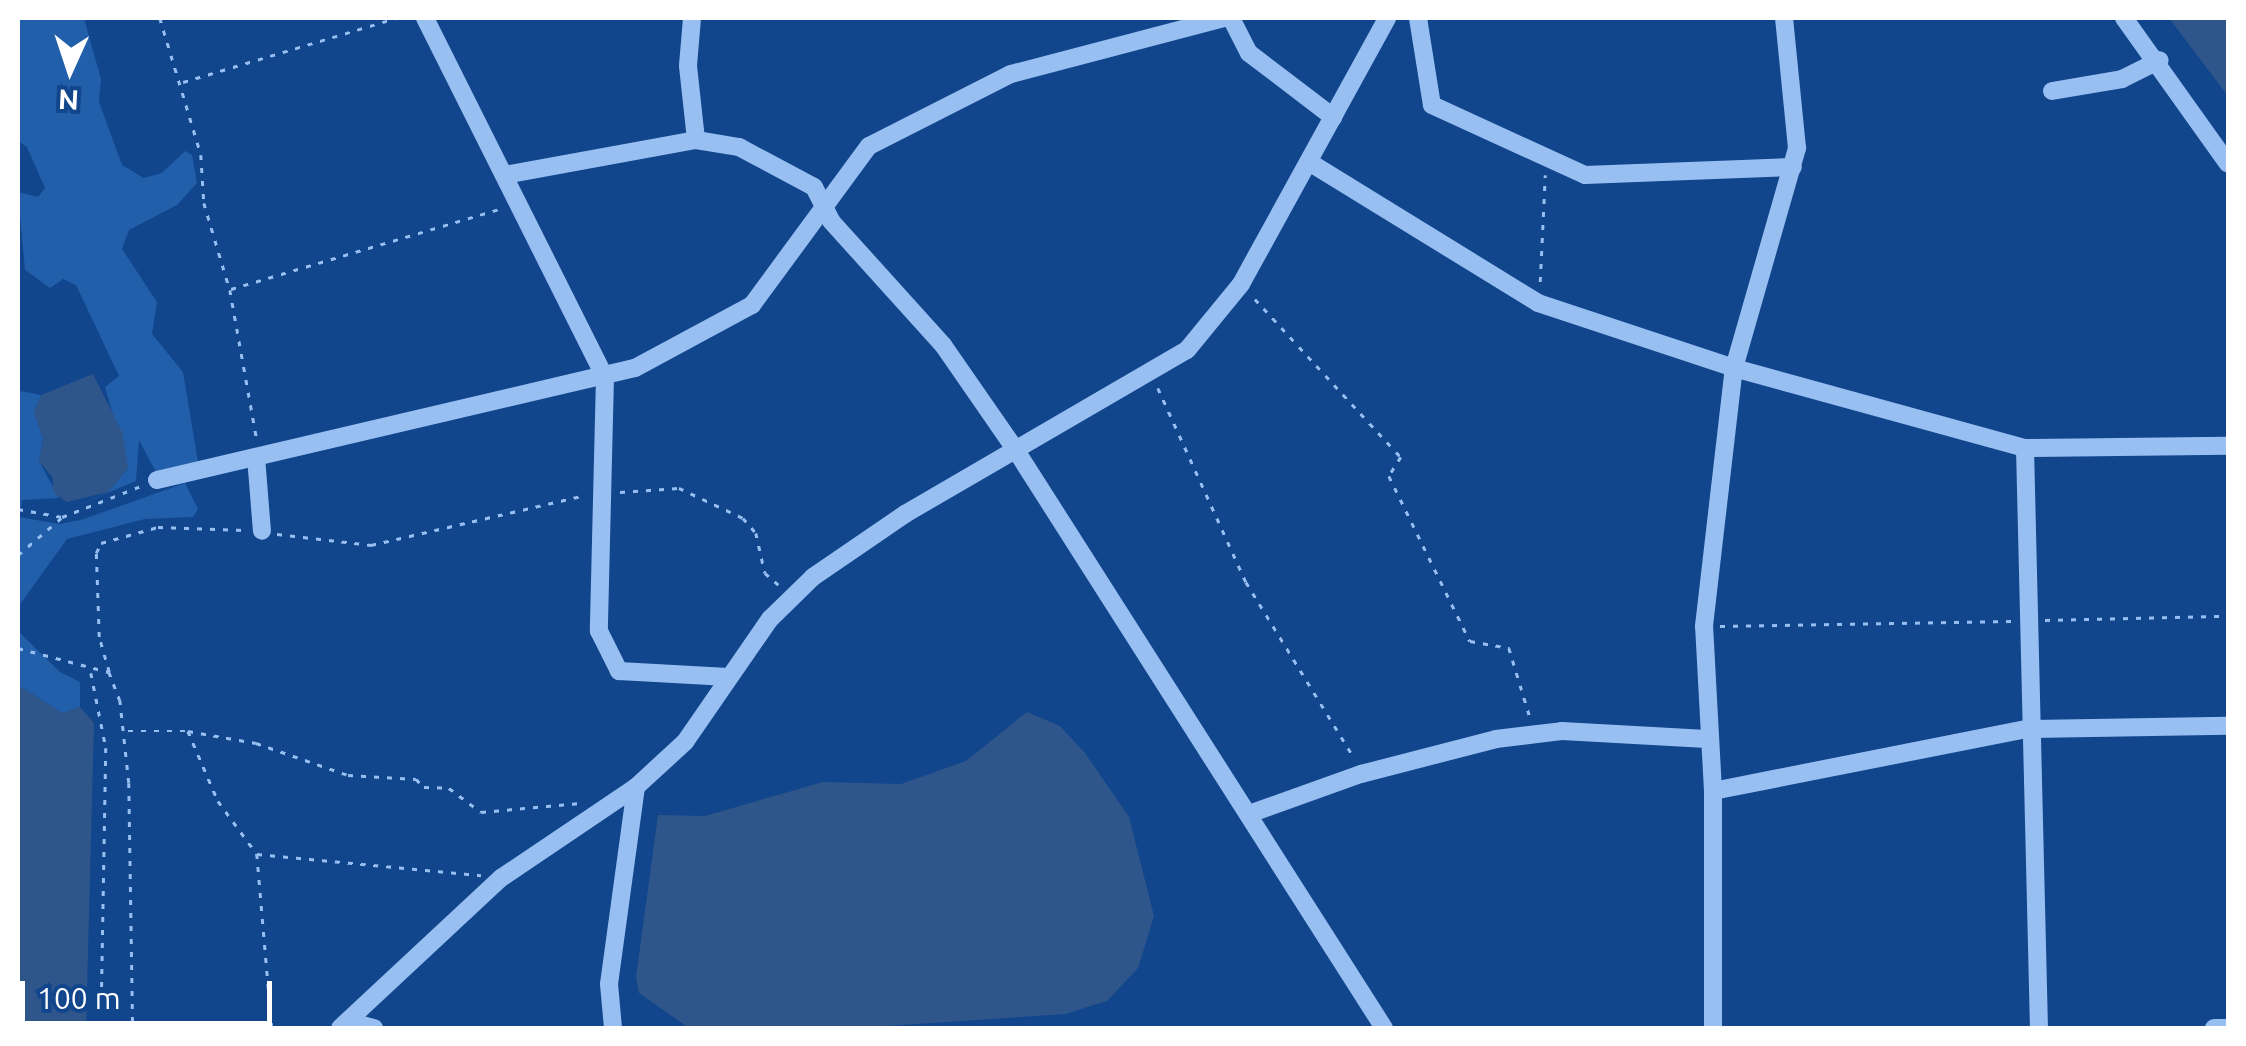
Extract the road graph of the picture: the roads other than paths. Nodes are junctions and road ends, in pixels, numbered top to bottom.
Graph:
1 (425, 18) edge
2 (692, 18) edge
3 (1228, 18) edge
4 (1388, 18) edge
5 (1418, 18) edge
6 (1784, 18) edge
7 (2124, 18) edge
8 (2160, 60) junction
9 (2052, 91) dead end
10 (1333, 117) junction
11 (696, 140) junction
12 (1309, 162) junction
13 (2228, 164) edge
14 (1794, 166) junction
15 (504, 175) junction
16 (822, 204) junction
17 (1734, 368) junction
18 (605, 376) junction
19 (2228, 446) edge
20 (2025, 448) junction
21 (1017, 452) junction
22 (258, 457) junction
23 (156, 480) road end
24 (262, 531) road end
25 (728, 677) junction
26 (2228, 726) edge
27 (2027, 730) junction
28 (1707, 739) junction
29 (636, 786) junction
30 (1713, 791) junction
31 (1249, 814) junction
32 (346, 1025) edge
33 (374, 1028) edge
34 (613, 1028) edge
35 (1384, 1028) edge
36 (1713, 1028) edge
37 (2040, 1028) edge
38 (2214, 1028) edge
39 (2228, 1028) edge

1 - 15 street
2 - 11 street
3 - 10 street
3 - 16 street
4 - 10 street
5 - 14 street
6 - 14 street
7 - 8 street
8 - 9 street
8 - 13 street
10 - 12 street
11 - 15 street
11 - 16 street
12 - 17 street
12 - 21 street
14 - 17 street
15 - 18 street
16 - 18 street
16 - 21 street
17 - 20 street
17 - 28 street
18 - 22 street
18 - 25 street
19 - 20 street
20 - 27 street
21 - 25 street
21 - 31 street
22 - 23 street
22 - 24 street
25 - 29 street
26 - 27 street
27 - 30 street
27 - 37 street
28 - 30 street
28 - 31 street
29 - 32 street
29 - 34 street
30 - 36 street
31 - 35 street
32 - 33 street
38 - 39 street

